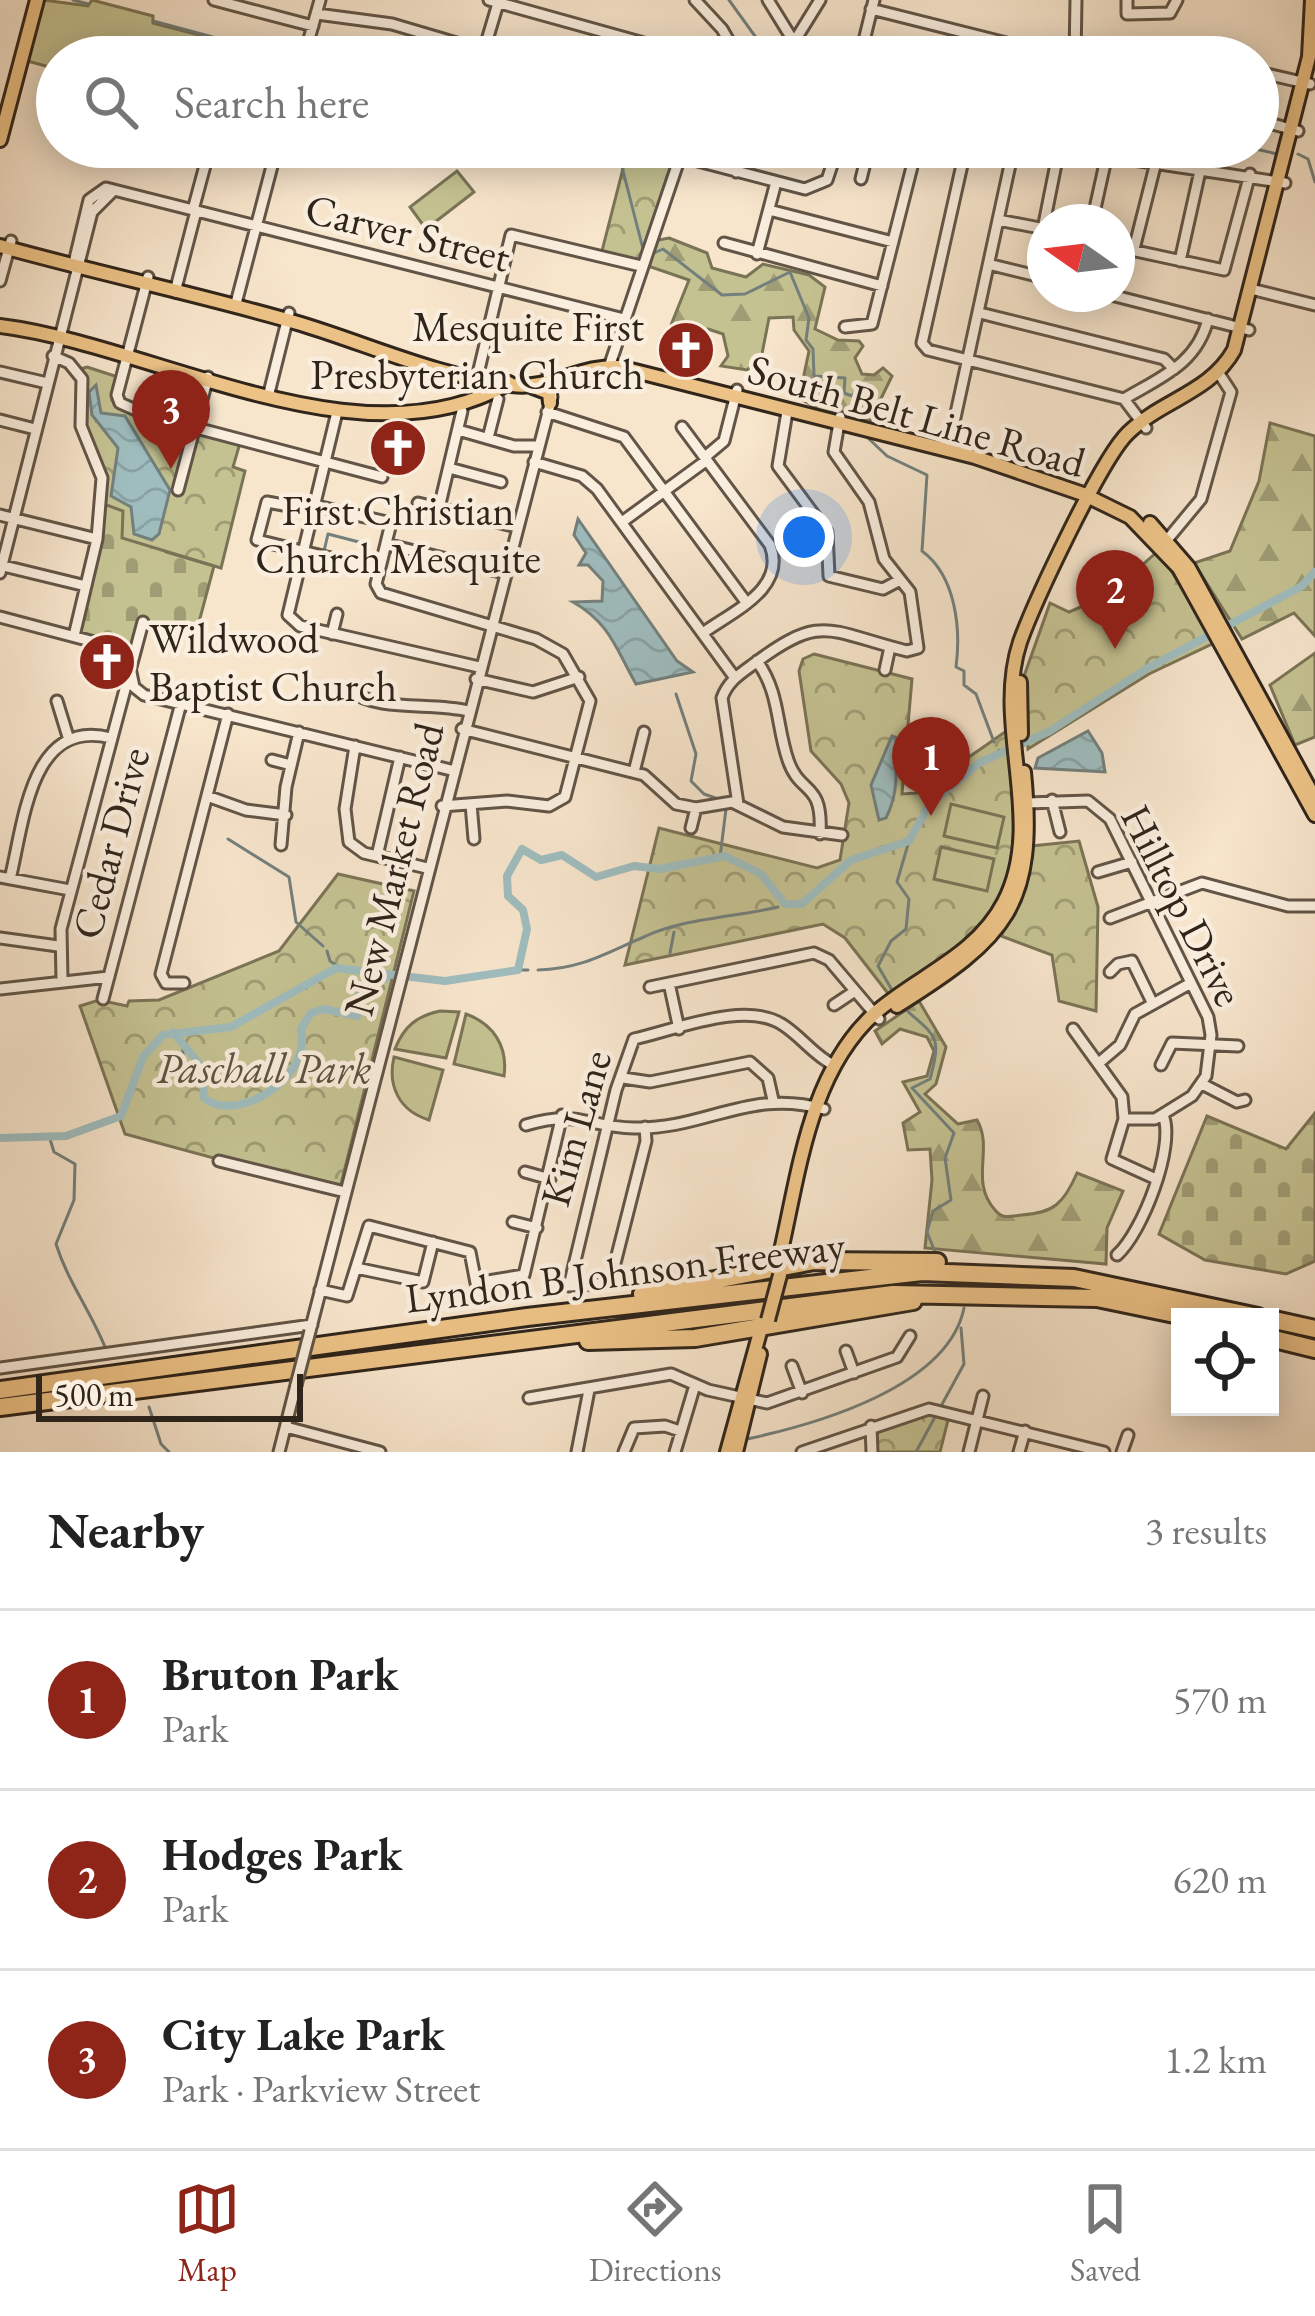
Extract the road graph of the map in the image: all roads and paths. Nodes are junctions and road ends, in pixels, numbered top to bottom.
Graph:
1 (37, 0) edge
2 (214, 0) edge
3 (320, 0) edge
4 (695, 0) edge
5 (768, 0) edge
6 (820, 0) edge
7 (1076, 0) edge
8 (1127, 0) edge
9 (1177, 0) edge
10 (496, 1) edge
11 (1313, 2) edge
12 (873, 5) edge
13 (315, 20) junction
14 (1314, 30) edge
15 (310, 36) edge
16 (428, 36) edge
17 (487, 36) edge
18 (620, 36) edge
19 (726, 36) edge
20 (790, 36) edge
21 (798, 36) edge
22 (865, 36) edge
23 (981, 36) edge
24 (1075, 36) edge
25 (1315, 63) edge
26 (1279, 77) edge
27 (1306, 84) junction
28 (7, 85) edge
29 (1279, 126) edge
30 (1295, 130) junction
31 (0, 140) edge
32 (204, 168) edge
33 (271, 168) edge
34 (676, 168) edge
35 (682, 168) edge
36 (722, 168) edge
37 (737, 168) edge
38 (830, 168) edge
39 (864, 168) edge
40 (912, 168) edge
41 (961, 168) edge
42 (1009, 168) edge
43 (1055, 168) edge
44 (1104, 168) edge
45 (1154, 168) edge
46 (1173, 168) edge
47 (1200, 171) junction
48 (736, 172) junction
49 (1250, 174) junction
50 (861, 179) dead end
51 (672, 180) junction
52 (776, 182) junction
53 (1282, 183) junction
54 (119, 191) junction
55 (1049, 204) edge
56 (1096, 204) edge
57 (194, 210) junction
58 (769, 210) junction
59 (998, 220) junction
60 (256, 226) junction
61 (1027, 226) edge
62 (893, 242) junction
63 (5, 243) edge
64 (724, 243) dead end
65 (1135, 245) edge
66 (1135, 249) edge
67 (757, 254) junction
68 (1180, 261) junction
69 (77, 264) junction
70 (992, 265) junction
71 (641, 266) junction
72 (1027, 274) edge
73 (0, 281) edge
74 (147, 281) junction
75 (882, 286) junction
76 (176, 288) junction
77 (1255, 290) junction
78 (500, 291) junction
79 (1135, 301) edge
80 (236, 304) junction
81 (1315, 304) edge
82 (980, 313) junction
83 (288, 317) junction
84 (624, 319) junction
85 (1208, 320) junction
86 (0, 326) edge
87 (845, 327) dead end
88 (1245, 329) junction
89 (58, 340) junction
90 (53, 356) junction
91 (126, 357) junction
92 (968, 360) junction
93 (609, 363) junction
94 (1174, 369) junction
95 (0, 372) edge
96 (1221, 376) junction
97 (208, 377) junction
98 (550, 378) junction
99 (529, 382) junction
100 (47, 383) junction
101 (487, 384) junction
102 (268, 393) junction
103 (736, 394) junction
104 (1124, 399) junction
105 (772, 404) junction
106 (549, 407) junction
107 (462, 411) dead end
108 (337, 412) junction
109 (787, 412) junction
110 (0, 420) edge
111 (839, 420) junction
112 (1144, 424) junction
113 (194, 427) junction
114 (682, 427) dead end
115 (35, 429) junction
116 (458, 430) junction
117 (488, 438) junction
118 (539, 444) junction
119 (948, 446) junction
120 (706, 459) junction
121 (324, 461) junction
122 (534, 462) junction
123 (448, 468) junction
124 (1028, 475) junction
125 (1051, 475) junction
126 (382, 477) dead end
127 (501, 482) dead end
128 (178, 490) dead end
129 (664, 490) junction
130 (1095, 495) junction
131 (418, 502) dead end
132 (312, 507) junction
133 (439, 508) junction
134 (0, 515) edge
135 (14, 519) junction
136 (622, 521) junction
137 (517, 527) junction
138 (97, 539) junction
139 (1166, 543) junction
140 (386, 544) junction
141 (299, 551) junction
142 (1, 568) edge
143 (380, 570) junction
144 (504, 573) junction
145 (900, 580) junction
146 (86, 586) junction
147 (746, 602) junction
148 (337, 614) dead end
149 (0, 617) edge
150 (143, 622) dead end
151 (490, 627) junction
152 (703, 633) junction
153 (332, 634) junction
154 (74, 636) junction
155 (890, 647) junction
156 (116, 648) junction
157 (135, 652) junction
158 (758, 661) junction
159 (885, 670) dead end
160 (478, 673) junction
161 (130, 674) junction
162 (579, 677) junction
163 (735, 678) junction
164 (351, 691) dead end
165 (144, 694) junction
166 (57, 701) dead end
167 (181, 703) junction
168 (120, 707) junction
169 (467, 711) junction
170 (228, 714) junction
171 (463, 729) junction
172 (299, 732) junction
173 (644, 732) dead end
174 (111, 738) junction
175 (69, 740) junction
176 (355, 746) junction
177 (400, 757) junction
178 (579, 759) junction
179 (272, 760) dead end
180 (292, 765) junction
181 (452, 770) junction
182 (634, 772) junction
183 (1020, 780) junction
184 (207, 796) junction
185 (1052, 800) junction
186 (443, 801) junction
187 (1028, 803) junction
188 (738, 804) junction
189 (1313, 804) edge
190 (466, 805) junction
191 (695, 808) junction
192 (286, 815) junction
193 (1019, 818) junction
194 (692, 828) dead end
195 (1060, 832) dead end
196 (820, 834) junction
197 (842, 835) dead end
198 (474, 839) dead end
199 (281, 845) dead end
200 (377, 856) junction
201 (1132, 862) junction
202 (427, 868) junction
203 (1098, 872) dead end
204 (5, 878) edge
205 (70, 890) junction
206 (1151, 901) junction
207 (1315, 906) edge
208 (1110, 918) dead end
209 (985, 937) junction
210 (0, 938) edge
211 (58, 946) junction
212 (1110, 972) dead end
213 (109, 977) junction
214 (62, 980) junction
215 (184, 982) dead end
216 (669, 983) junction
217 (1191, 983) junction
218 (650, 987) dead end
219 (0, 989) edge
220 (855, 991) junction
221 (103, 999) dead end
222 (1152, 1002) junction
223 (834, 1005) dead end
224 (876, 1017) junction
225 (679, 1029) junction
226 (1073, 1029) dead end
227 (1211, 1045) junction
228 (1238, 1046) dead end
229 (1100, 1062) junction
230 (1161, 1065) dead end
231 (837, 1067) junction
232 (622, 1078) junction
233 (1202, 1084) junction
234 (773, 1100) junction
235 (1245, 1100) dead end
236 (820, 1108) junction
237 (562, 1115) junction
238 (1163, 1115) junction
239 (1124, 1119) junction
240 (608, 1123) junction
241 (526, 1125) dead end
242 (645, 1127) junction
243 (219, 1161) dead end
244 (525, 1172) dead end
245 (550, 1179) junction
246 (1156, 1179) junction
247 (345, 1192) junction
248 (513, 1222) dead end
249 (537, 1228) junction
250 (433, 1242) junction
251 (1117, 1255) dead end
252 (785, 1257) junction
253 (356, 1268) junction
254 (990, 1272) junction
255 (401, 1279) junction
256 (320, 1290) junction
257 (397, 1294) dead end
258 (1028, 1294) junction
259 (1220, 1308) edge
260 (1171, 1313) edge
261 (527, 1317) junction
262 (1279, 1321) edge
263 (764, 1325) junction
264 (311, 1328) junction
265 (1315, 1329) edge
266 (910, 1336) dead end
267 (1279, 1340) edge
268 (515, 1342) junction
269 (1315, 1349) edge
270 (846, 1351) dead end
271 (792, 1366) dead end
272 (0, 1368) edge
273 (854, 1373) junction
274 (694, 1384) junction
275 (0, 1390) edge
276 (589, 1390) junction
277 (802, 1393) junction
278 (983, 1396) dead end
279 (529, 1398) dead end
280 (745, 1401) junction
281 (0, 1407) edge
282 (977, 1419) junction
283 (286, 1426) junction
284 (871, 1426) junction
285 (1025, 1431) junction
286 (680, 1432) junction
287 (1128, 1435) dead end
288 (1071, 1448) edge
289 (280, 1452) edge
290 (380, 1452) edge
291 (577, 1452) edge
292 (624, 1452) edge
293 (675, 1452) edge
294 (727, 1452) edge
295 (736, 1452) edge
296 (802, 1452) edge
297 (872, 1452) edge
298 (969, 1452) edge
299 (1019, 1452) edge
300 (1104, 1452) edge
301 (1122, 1452) edge

1 - 28 main road
2 - 13 street
3 - 13 street
4 - 19 street
5 - 20 street
6 - 21 street
7 - 24 street
8 - 9 street
10 - 17 street
10 - 18 street
11 - 14 main road
12 - 22 street
12 - 23 street
13 - 15 street
13 - 16 street
14 - 27 main road
25 - 27 main road
26 - 27 street
27 - 30 main road
28 - 31 main road
29 - 30 street
30 - 53 main road
32 - 57 street
33 - 60 street
34 - 51 street
35 - 51 street
36 - 48 street
37 - 48 street
38 - 52 street
39 - 50 street
40 - 62 street
41 - 92 street
42 - 59 street
43 - 55 street
44 - 56 street
45 - 65 street
46 - 47 street
47 - 49 street
47 - 68 street
48 - 52 street
49 - 53 street
49 - 68 street
51 - 71 street
52 - 58 street
53 - 77 main road
54 - 57 street, Carver Street
54 - 69 street
54 - 69 street, Carver Street
57 - 60 street, Carver Street
57 - 76 street
58 - 62 street
58 - 67 street
59 - 61 street
59 - 70 street
60 - 78 street, Carver Street
60 - 80 street
62 - 75 street
63 - 69 main road
63 - 73 street
64 - 67 street
66 - 68 street
67 - 75 street
69 - 74 main road
69 - 89 street
70 - 72 street
70 - 82 street
71 - 78 street
71 - 84 street
74 - 76 main road
74 - 91 street
75 - 87 street
76 - 80 main road
77 - 81 street
77 - 88 main road
78 - 84 street, Carver Street
78 - 101 street
79 - 85 street
80 - 83 main road
82 - 92 street
82 - 94 street
83 - 101 main road
83 - 102 street
84 - 93 street
85 - 88 street
85 - 94 street
86 - 89 main road
88 - 96 main road
89 - 90 street
89 - 91 main road
90 - 100 street
90 - 138 street
91 - 97 main road
91 - 113 street
92 - 104 street
92 - 119 street
93 - 98 main road, South Belt Line Road
93 - 103 main road, South Belt Line Road
94 - 104 street
95 - 100 street
96 - 112 main road
96 - 139 street
97 - 102 main road
97 - 113 street
98 - 99 main road, South Belt Line Road
98 - 106 street, New Market Road
99 - 101 main road
99 - 101 main road, South Belt Line Road
99 - 106 main road
100 - 115 street
101 - 108 main road
101 - 117 street
102 - 108 main road
103 - 105 main road, South Belt Line Road
103 - 120 street
104 - 112 street
105 - 109 main road, South Belt Line Road
105 - 111 main road, South Belt Line Road
106 - 118 street, New Market Road
106 - 129 street
107 - 116 street
108 - 121 street
109 - 111 main road, South Belt Line Road
109 - 145 street
110 - 115 street
111 - 119 main road, South Belt Line Road
111 - 145 street
112 - 130 main road
113 - 121 street
113 - 128 street
114 - 120 street
115 - 135 street
116 - 117 street
116 - 123 street
117 - 118 street
118 - 122 street, New Market Road
119 - 124 main road, South Belt Line Road
119 - 125 main road, South Belt Line Road
120 - 129 street
120 - 147 street
121 - 126 street
121 - 132 street
122 - 136 street
122 - 137 street, New Market Road
123 - 127 street
123 - 133 street
124 - 125 main road
124 - 130 main road, South Belt Line Road
125 - 130 main road, South Belt Line Road
129 - 136 street
129 - 147 street
130 - 139 main road, South Belt Line Road
130 - 183 main road
131 - 133 street
132 - 140 street
132 - 141 street
132 - 141 street
133 - 137 street
134 - 135 street
135 - 138 street
135 - 142 street
136 - 152 street
137 - 144 street, New Market Road
138 - 146 street
139 - 189 main road, South Belt Line Road
140 - 143 street
140 - 144 street
141 - 143 street
141 - 153 street
142 - 146 street
143 - 151 street
144 - 151 street, New Market Road
145 - 155 street
146 - 154 street
147 - 152 street
148 - 153 street
149 - 154 street
150 - 157 street
151 - 160 street, New Market Road
151 - 162 street
152 - 163 street
153 - 160 street
154 - 156 street
155 - 158 street
155 - 159 street
156 - 157 street
156 - 161 street
157 - 161 street
158 - 163 street
158 - 196 street
160 - 162 street
160 - 169 street, New Market Road
161 - 165 street
161 - 168 street
162 - 178 street
163 - 188 street
164 - 169 street
165 - 167 street
165 - 168 street
166 - 175 street
167 - 170 street
167 - 213 street, Cedar Drive
168 - 174 street
169 - 171 street, New Market Road
170 - 172 street
170 - 184 street
171 - 178 street
171 - 181 street, New Market Road
172 - 176 street
172 - 180 street
173 - 182 street
174 - 175 street
174 - 205 street
175 - 204 street
176 - 177 street
176 - 200 street
177 - 181 street
177 - 200 street
178 - 182 street
178 - 190 street
179 - 180 street
180 - 192 street
181 - 186 street, New Market Road
182 - 191 street
183 - 187 main road
183 - 193 main road
184 - 192 street
184 - 215 street
185 - 187 street, Hilltop Drive
185 - 195 street
185 - 201 street, Hilltop Drive
186 - 190 street
186 - 202 street, New Market Road
187 - 193 main road
187 - 209 main road
188 - 191 street
188 - 196 street
190 - 198 street
191 - 194 street
192 - 199 street
193 - 209 main road
196 - 197 street
200 - 202 street
201 - 203 street
201 - 206 street, Hilltop Drive
202 - 247 street, New Market Road
204 - 205 street
205 - 211 street
206 - 207 street
206 - 208 street
206 - 217 street, Hilltop Drive
209 - 224 main road
210 - 211 street
211 - 214 street
212 - 222 street
213 - 214 street
213 - 221 street, Cedar Drive
214 - 219 street
216 - 218 street
216 - 220 street
216 - 225 street
217 - 222 street
217 - 227 street, Hilltop Drive
220 - 223 street
220 - 224 street
222 - 229 street
224 - 231 main road
225 - 231 street
225 - 232 street, Kim Lane
226 - 229 street
227 - 228 street
227 - 230 street
227 - 233 street, Hilltop Drive
229 - 239 street
231 - 236 main road
232 - 234 street
232 - 240 street, Kim Lane
233 - 235 street
233 - 238 street
234 - 236 street
234 - 242 street
236 - 252 main road
237 - 240 street
237 - 241 street
237 - 245 street
238 - 239 street
238 - 246 street
239 - 246 street
240 - 242 street
240 - 242 street, Kim Lane
243 - 247 street
244 - 245 street
245 - 249 street
246 - 251 street
247 - 256 street, New Market Road
248 - 249 street
249 - 250 street
250 - 253 street
250 - 255 street
252 - 254 highway
252 - 261 highway
252 - 263 main road, bridge
253 - 255 street
253 - 256 street
254 - 259 highway, Lyndon B Johnson Freeway
254 - 261 highway, Lyndon B Johnson Freeway
255 - 257 street
256 - 264 street, New Market Road
258 - 260 highway, Lyndon B Johnson Freeway
258 - 263 highway
258 - 268 highway, Lyndon B Johnson Freeway
261 - 275 highway, Lyndon B Johnson Freeway
262 - 265 highway
263 - 268 highway
263 - 280 main road
264 - 272 street
264 - 283 street, New Market Road, bridge
266 - 273 street
267 - 269 highway
268 - 281 highway, Lyndon B Johnson Freeway
270 - 273 street
271 - 277 street
273 - 277 street
274 - 276 street
274 - 280 street
274 - 286 street
276 - 279 street
276 - 291 street
277 - 280 street
278 - 282 street
280 - 294 main road
280 - 295 main road
282 - 284 street
282 - 285 street
282 - 298 street
283 - 289 street, New Market Road
283 - 290 street
284 - 296 street
284 - 297 street
285 - 288 street
285 - 299 street
286 - 292 street
286 - 293 street
287 - 301 street
288 - 300 street

